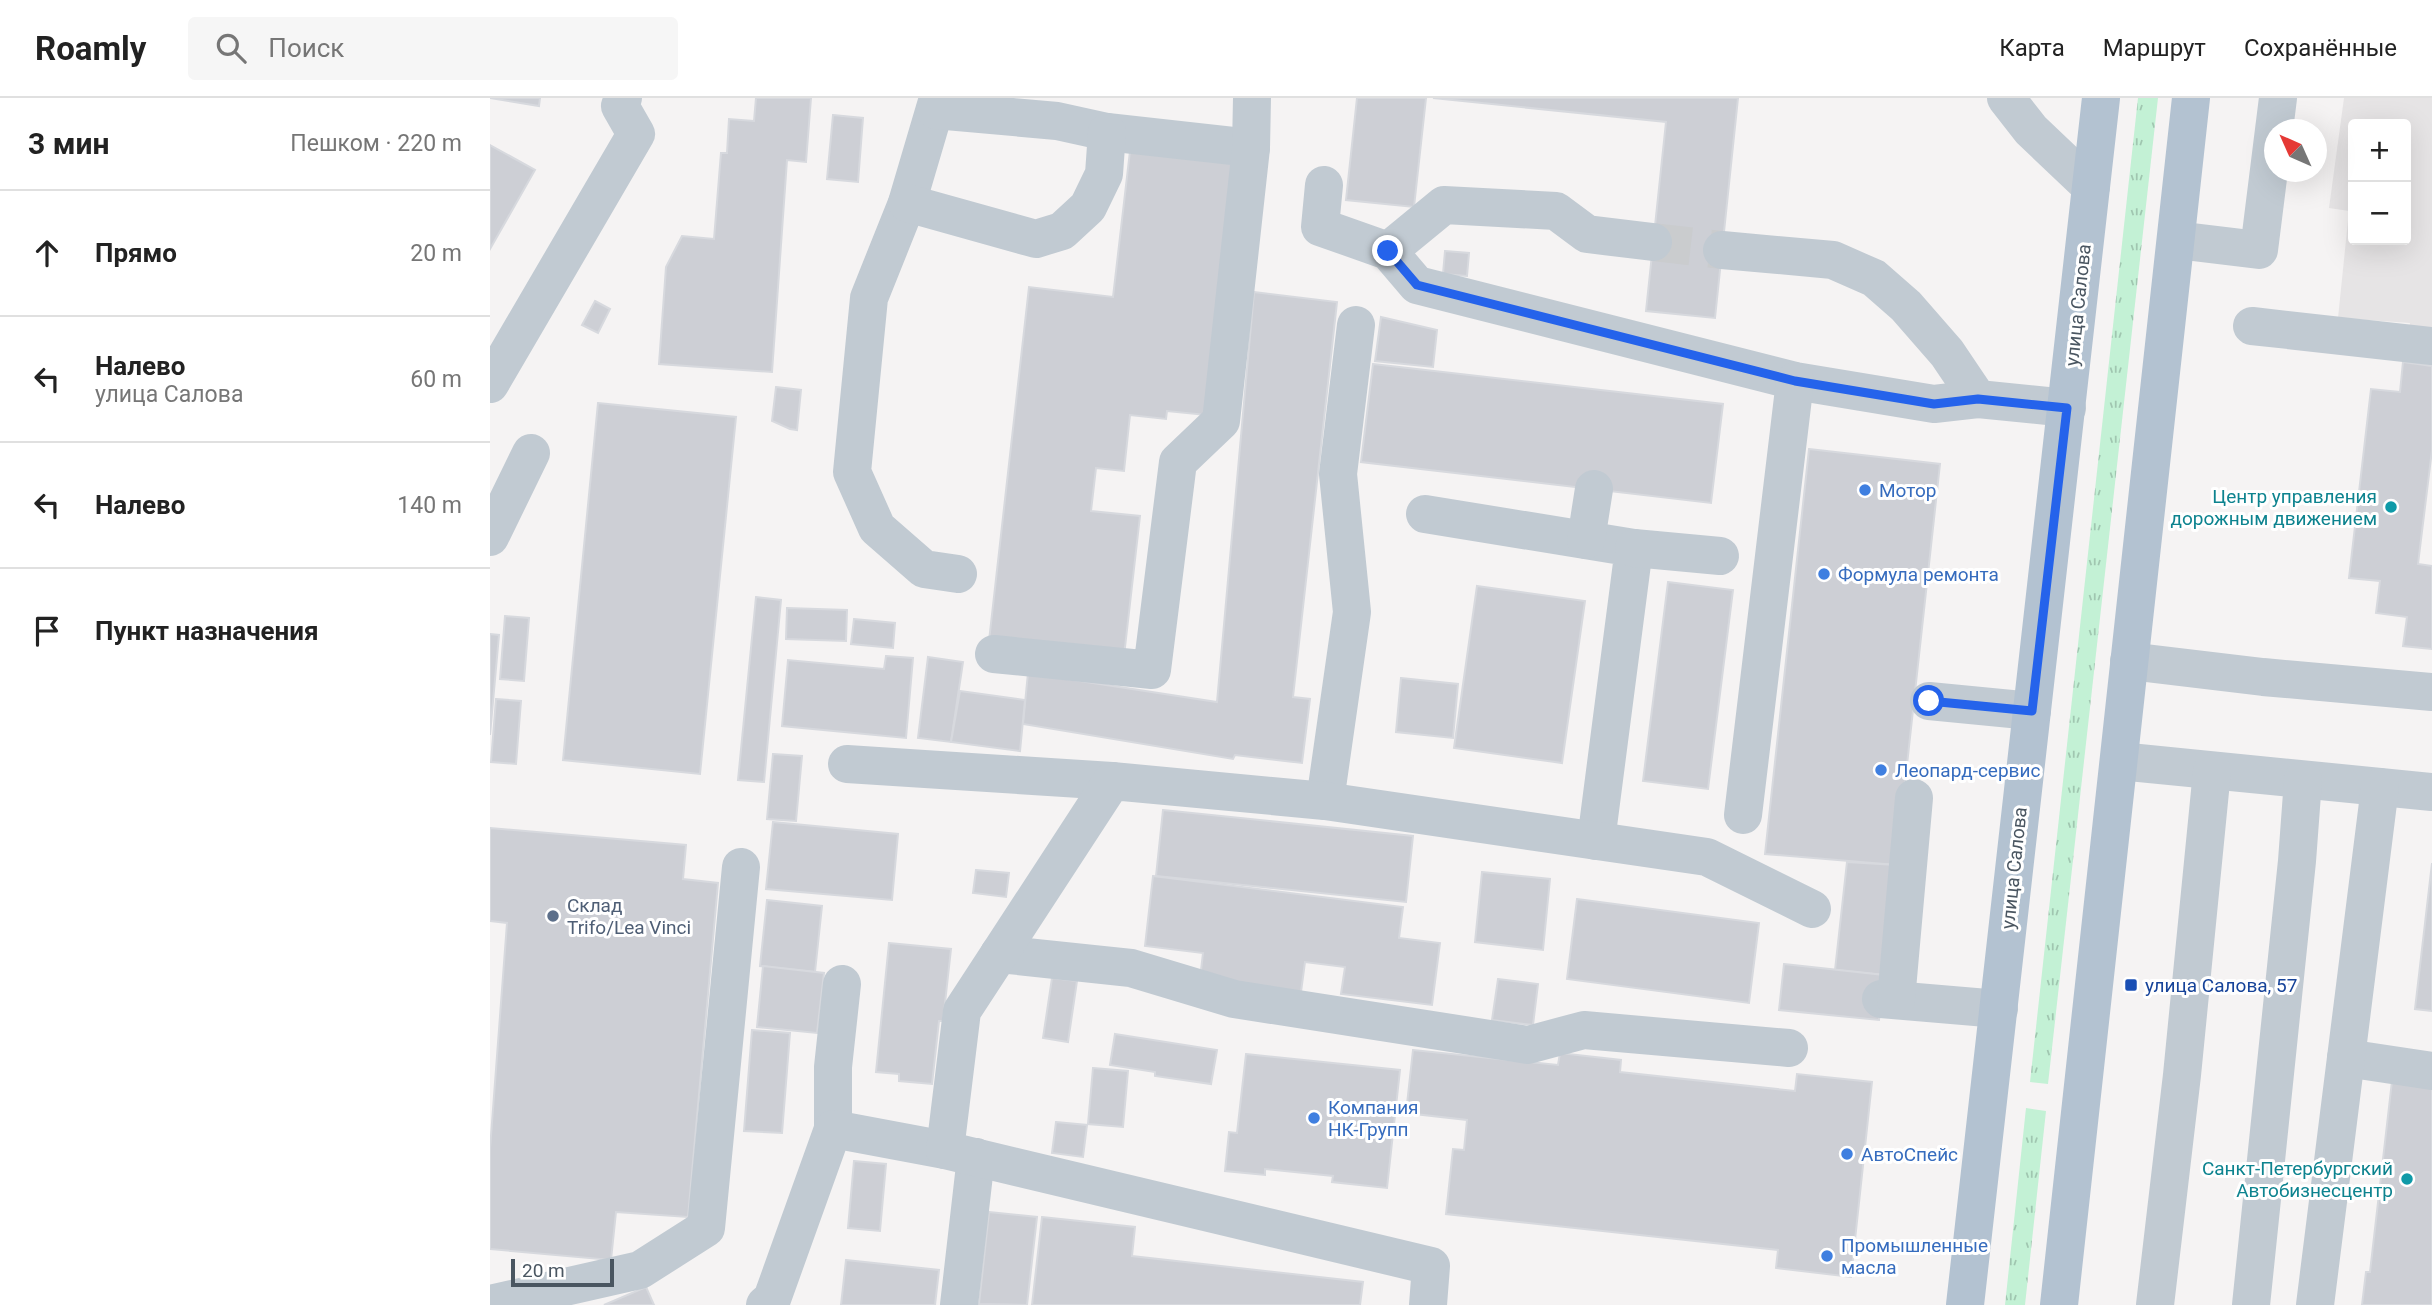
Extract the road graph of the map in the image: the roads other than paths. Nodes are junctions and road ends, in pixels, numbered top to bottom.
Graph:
1 (624, 98) edge
2 (1252, 98) edge
3 (2006, 98) edge
4 (2101, 98) edge
5 (2191, 98) edge
6 (2278, 98) edge
7 (937, 104) edge
8 (1058, 109) edge
9 (1107, 132) junction
10 (1251, 148) junction
11 (1324, 185) dead end
12 (2091, 187) junction
13 (907, 203) junction
14 (2176, 240) junction
15 (1653, 242) tunnel mouth
16 (1722, 250) tunnel mouth
17 (1388, 251) junction
18 (1356, 325) dead end
19 (2252, 326) dead end
20 (2432, 346) edge
21 (1795, 381) junction
22 (490, 384) edge
23 (1978, 399) junction
24 (2067, 408) junction
25 (531, 453) dead end
26 (1594, 489) dead end
27 (1425, 514) dead end
28 (490, 537) edge
29 (1587, 540) junction
30 (1634, 548) junction
31 (1720, 556) dead end
32 (958, 574) dead end
33 (995, 654) dead end
34 (2129, 661) junction
35 (2432, 692) edge
36 (1929, 701) dead end
37 (2032, 711) junction
38 (2119, 761) junction
39 (847, 764) dead end
40 (2212, 771) junction
41 (2303, 780) junction
42 (1112, 781) junction
43 (2380, 788) junction
44 (2432, 792) edge
45 (1914, 798) dead end
46 (1325, 801) junction
47 (1743, 815) dead end
48 (1596, 841) junction
49 (741, 867) dead end
50 (1812, 909) dead end
51 (999, 954) junction
52 (842, 984) dead end
53 (1998, 1009) junction
54 (1789, 1048) dead end
55 (2346, 1058) junction
56 (2432, 1071) edge
57 (833, 1129) junction
58 (961, 1153) junction
59 (490, 1304) edge
60 (765, 1305) edge
61 (959, 1305) edge
62 (1428, 1305) edge
63 (1965, 1305) edge
64 (2059, 1305) edge
65 (2155, 1305) edge
66 (2250, 1305) edge
67 (2315, 1305) edge

1 - 22 street
2 - 10 street
3 - 12 street
4 - 12 main road, улица Салова
5 - 14 main road
6 - 14 street
7 - 8 street
7 - 13 street
8 - 9 street
9 - 10 street
9 - 13 street
10 - 33 street
11 - 17 street
12 - 24 main road, улица Салова
13 - 32 street
14 - 34 main road
15 - 17 street
16 - 23 street
17 - 21 street
18 - 46 street
19 - 20 street
21 - 23 street
21 - 47 street
23 - 24 street
24 - 37 main road, улица Салова
25 - 28 street
26 - 29 street
27 - 29 street
29 - 30 street
30 - 31 street
30 - 48 street
34 - 35 street
34 - 38 main road
36 - 37 street
37 - 53 main road, улица Салова
38 - 40 street
38 - 64 main road
39 - 42 street
40 - 41 street
40 - 65 street
41 - 43 street
41 - 66 street
42 - 46 street
42 - 51 street
43 - 44 street
43 - 55 street
45 - 53 street
46 - 48 street
48 - 50 street
49 - 59 street
51 - 54 street
51 - 58 street
52 - 57 street
53 - 63 main road, улица Салова
55 - 56 street
55 - 67 street
57 - 58 street
57 - 60 street
58 - 61 street
58 - 62 street

